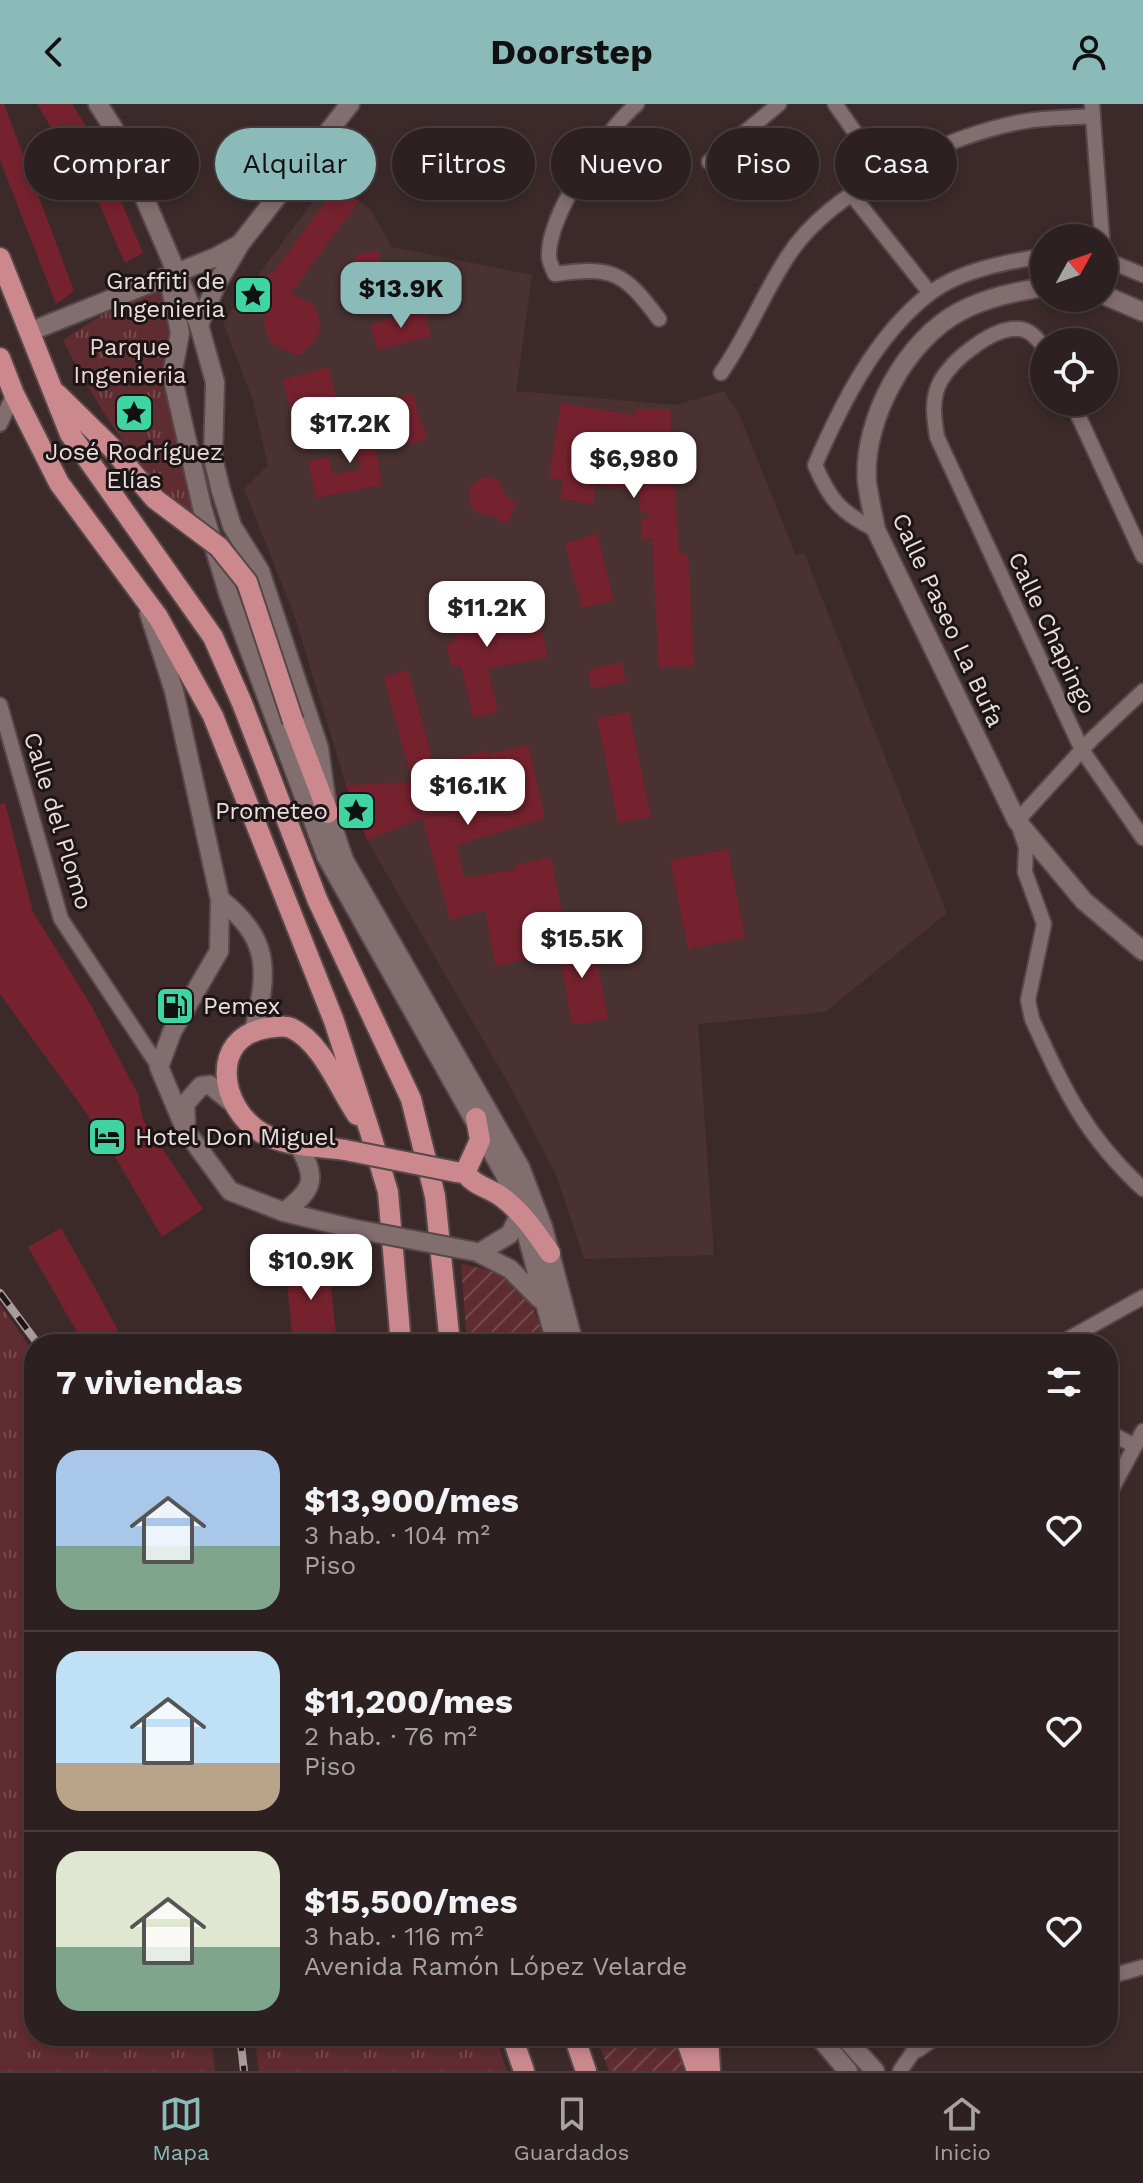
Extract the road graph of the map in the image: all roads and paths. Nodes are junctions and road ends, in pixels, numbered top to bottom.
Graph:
1 (88, 104) edge
2 (98, 104) edge
3 (350, 104) edge
4 (637, 104) edge
5 (779, 104) edge
6 (835, 104) edge
7 (1092, 110) edge
8 (750, 128) edge
9 (852, 128) edge
10 (957, 139) edge
11 (846, 200) edge
12 (856, 200) edge
13 (1101, 224) edge
14 (240, 244) junction
15 (0, 258) edge
16 (1030, 259) edge
17 (1118, 265) edge
18 (172, 273) junction
19 (1143, 275) edge
20 (1030, 289) edge
21 (930, 293) junction
22 (1118, 301) edge
23 (1143, 312) edge
24 (659, 319) dead end
25 (199, 325) junction
26 (29, 332) junction
27 (1030, 335) edge
28 (0, 358) edge
29 (721, 373) dead end
30 (50, 387) junction
31 (14, 394) junction
32 (1078, 416) edge
33 (0, 424) edge
34 (187, 448) junction
35 (213, 458) junction
36 (876, 530) junction
37 (1143, 556) edge
38 (145, 599) junction
39 (1143, 691) edge
40 (0, 705) edge
41 (1082, 750) junction
42 (328, 813) junction
43 (1017, 821) junction
44 (1143, 838) edge
45 (220, 899) junction
46 (1143, 951) edge
47 (254, 1030) junction
48 (159, 1067) junction
49 (231, 1102) junction
50 (476, 1118) junction
51 (186, 1131) junction
52 (371, 1135) junction
53 (298, 1144) junction
54 (512, 1170) junction
55 (460, 1172) junction
56 (1143, 1189) edge
57 (531, 1193) junction
58 (284, 1212) junction
59 (521, 1213) junction
60 (478, 1252) junction
61 (550, 1253) junction
62 (1143, 1297) edge
63 (547, 1308) junction
64 (400, 1334) edge
65 (449, 1334) edge
66 (554, 1334) edge
67 (571, 1334) edge
68 (1077, 1334) edge
69 (1143, 1431) edge
70 (1118, 1437) edge
71 (1135, 1446) junction
72 (1118, 1477) edge
73 (1143, 1967) edge
74 (1118, 1974) edge
75 (515, 2046) edge
76 (577, 2046) edge
77 (688, 2046) edge
78 (709, 2046) edge
79 (827, 2046) edge
80 (852, 2046) edge
81 (917, 2046) edge
82 (924, 2046) edge
83 (911, 2055) junction
84 (524, 2071) edge
85 (586, 2071) edge
86 (697, 2071) edge
87 (710, 2071) edge
88 (848, 2071) edge
89 (875, 2071) edge
90 (900, 2071) edge

1 - 18 street
2 - 18 street
3 - 14 street
4 - 24 street
5 - 8 street
6 - 9 street
7 - 10 street
7 - 13 street
11 - 29 street
12 - 21 street
14 - 18 street
14 - 25 street
15 - 26 main road
16 - 21 street
17 - 19 street
18 - 25 street
18 - 26 street
18 - 34 street
20 - 36 street, Calle Paseo La Bufa
21 - 36 street
22 - 23 street
25 - 35 street
26 - 30 main road
27 - 41 street, Calle Chapingo
28 - 31 main road
30 - 42 main road, bridge
30 - 65 main road
31 - 33 street
31 - 38 main road
32 - 37 street
34 - 35 street
34 - 50 street
35 - 42 street
36 - 43 street, Calle Paseo La Bufa
38 - 45 street
38 - 52 main road
39 - 41 street
40 - 48 street, Calle del Plomo
41 - 43 street
41 - 44 street, Calle Chapingo
42 - 54 street
43 - 46 street, Calle Paseo La Bufa
43 - 56 street
45 - 47 street
45 - 48 street
47 - 49 main road
47 - 52 main road
48 - 51 street
49 - 51 street
49 - 53 main road
50 - 54 street
50 - 55 main road
51 - 58 street
52 - 64 main road
53 - 55 main road, bridge
53 - 58 street
54 - 57 street
54 - 59 street
55 - 59 main road
57 - 59 street
57 - 61 street
58 - 60 street, bridge
59 - 60 street
59 - 61 main road
59 - 63 street
60 - 63 street
61 - 67 street
62 - 68 street
63 - 66 street
69 - 71 street
70 - 71 street
71 - 72 street
73 - 74 street
75 - 84 main road
76 - 85 main road
77 - 86 main road
78 - 87 main road
79 - 88 street
80 - 89 street
81 - 83 street
82 - 83 street
83 - 90 street

